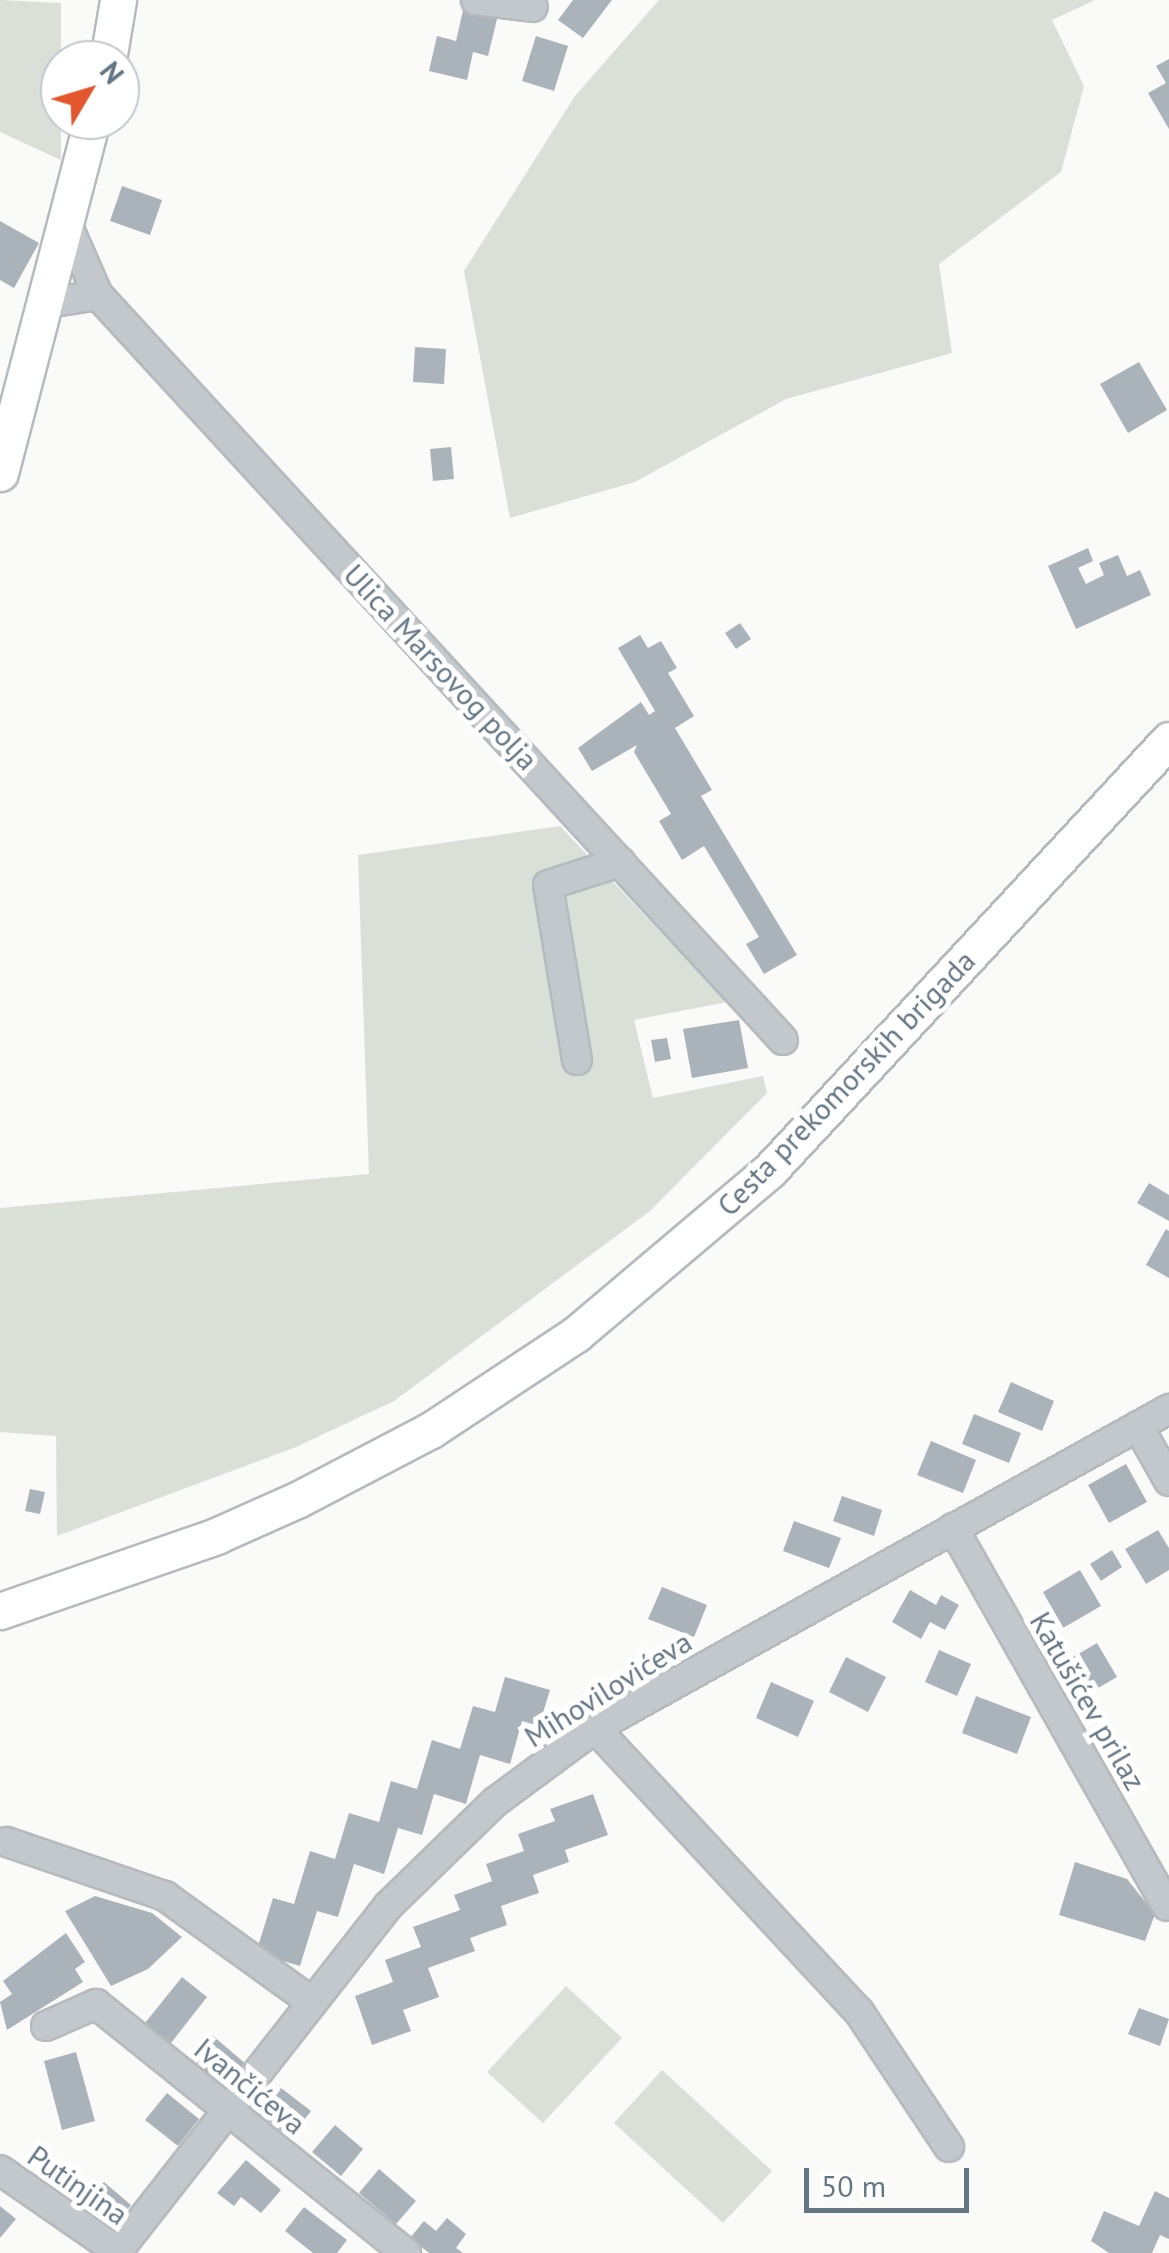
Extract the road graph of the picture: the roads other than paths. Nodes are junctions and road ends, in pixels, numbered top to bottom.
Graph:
1 (118, 0) edge
2 (476, 0) edge
3 (533, 8) dead end
4 (111, 40) edge
5 (87, 140) edge
6 (65, 220) junction
7 (98, 295) junction
8 (42, 304) junction
9 (0, 473) edge
10 (1169, 740) edge
11 (620, 862) junction
12 (783, 1040) dead end
13 (577, 1060) dead end
14 (1169, 1409) edge
15 (1138, 1426) junction
16 (1169, 1481) edge
17 (953, 1528) junction
18 (0, 1611) edge
19 (596, 1728) junction
20 (7, 1842) dead end
21 (1167, 1906) edge
22 (312, 2002) junction
23 (46, 2026) dead end
24 (232, 2112) junction
25 (949, 2146) dead end
26 (0, 2170) edge
27 (118, 2252) edge
28 (406, 2253) edge

1 - 4 main road
2 - 3 street
5 - 6 main road
6 - 7 street, Ulica Marsovog polja
6 - 8 main road
7 - 8 street
7 - 11 street, Ulica Marsovog polja
8 - 9 main road
10 - 18 main road, Cesta prekomorskih brigada
11 - 12 street, Ulica Marsovog polja
11 - 13 street
14 - 15 street, Mihovilovićeva
15 - 16 street
15 - 17 street, Mihovilovićeva
17 - 19 street, Mihovilovićeva
17 - 21 street, Katušićev prilaz
19 - 22 street, Mihovilovićeva
19 - 25 street
20 - 22 street
22 - 24 street, Mihovilovićeva
23 - 24 street, Ivančićeva
24 - 27 street, Mihovilovićeva
24 - 28 street, Ivančićeva
26 - 27 street, Putinjina

